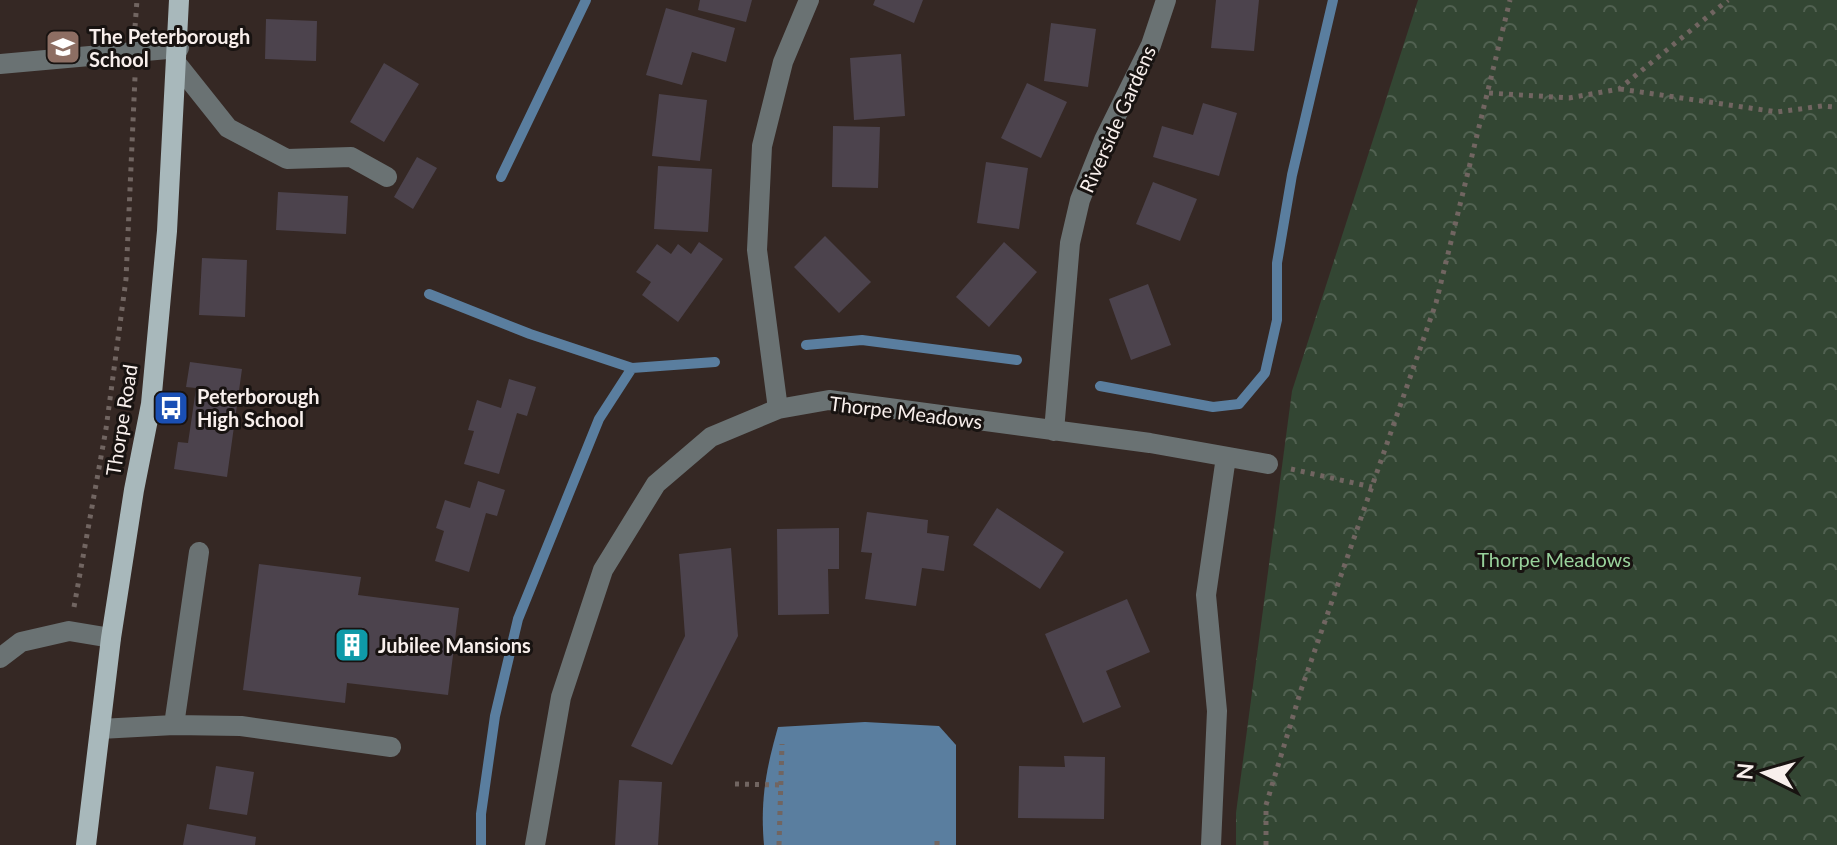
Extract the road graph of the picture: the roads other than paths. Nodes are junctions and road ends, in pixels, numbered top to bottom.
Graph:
1 (179, 0) edge
2 (809, 0) edge
3 (1166, 0) edge
4 (178, 56) junction
5 (0, 64) edge
6 (387, 177) dead end
7 (778, 409) junction
8 (1054, 431) junction
9 (1226, 457) junction
10 (1268, 464) road end
11 (199, 552) dead end
12 (111, 638) junction
13 (0, 658) edge
14 (174, 725) junction
15 (100, 729) junction
16 (391, 747) dead end
17 (86, 845) edge
18 (535, 845) edge
19 (1211, 845) edge

1 - 4 main road, Thorpe Road
2 - 7 street
3 - 8 street, Riverside Gardens
4 - 5 street
4 - 6 street
4 - 12 main road, Thorpe Road
7 - 8 street, Thorpe Meadows
7 - 18 street, Thorpe Meadows
8 - 9 street, Thorpe Meadows
9 - 10 street, Thorpe Meadows
9 - 19 street
11 - 14 street
12 - 13 street
12 - 15 main road, Thorpe Road
14 - 15 street
14 - 16 street
15 - 17 main road, Thorpe Road

